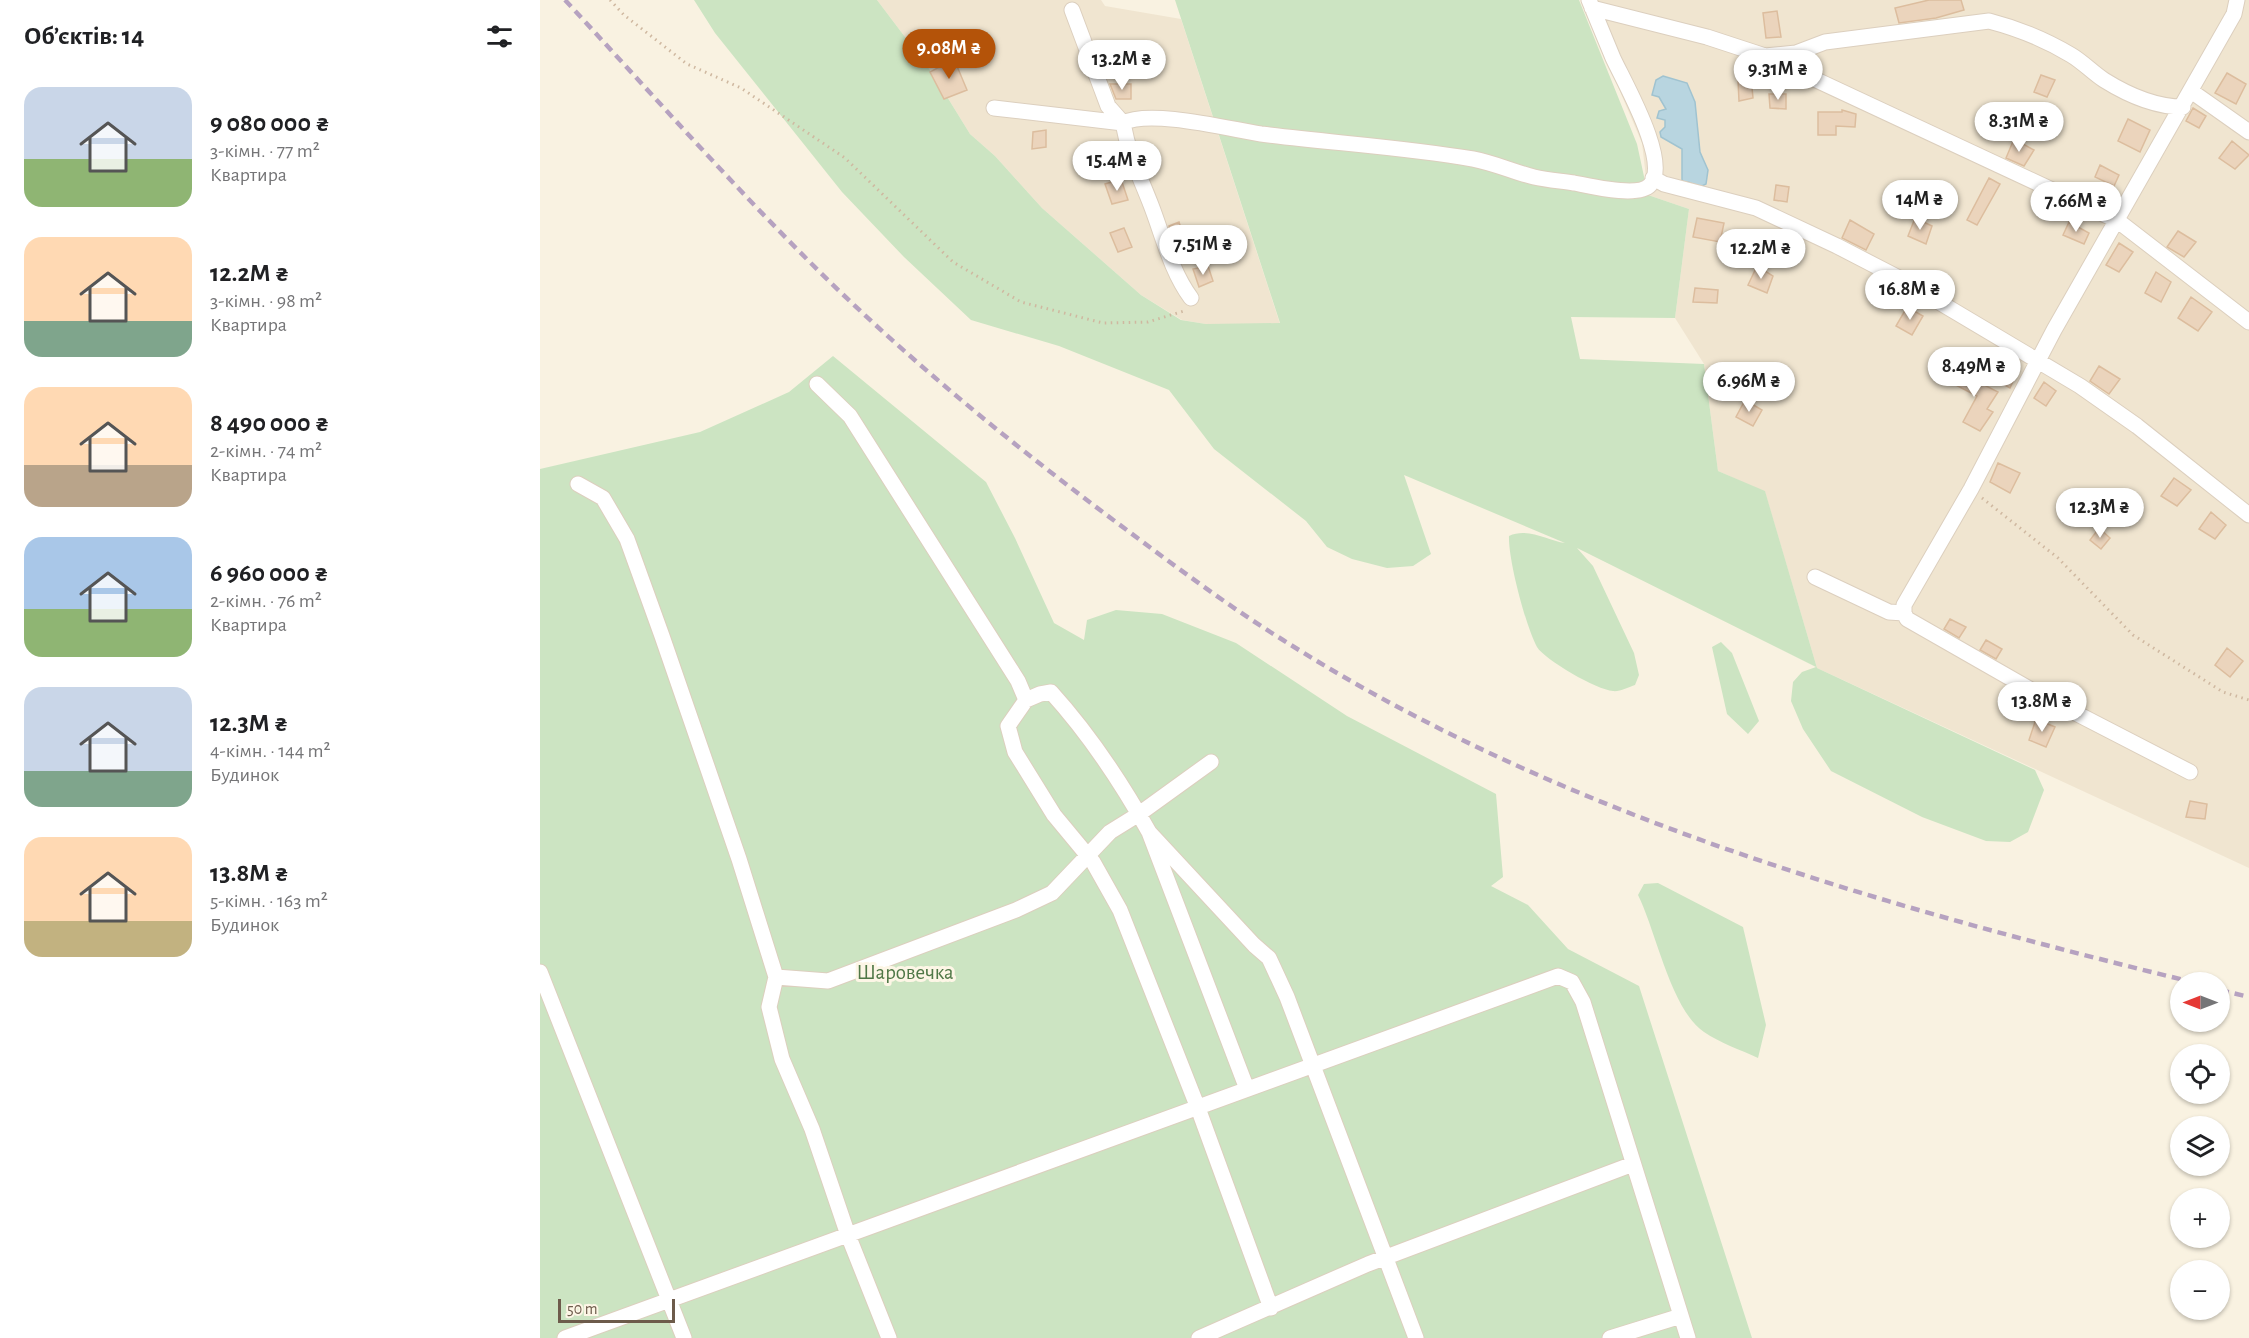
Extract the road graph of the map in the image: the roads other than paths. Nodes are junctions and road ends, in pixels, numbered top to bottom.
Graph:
1 (2237, 0) edge
2 (2245, 0) edge
3 (1590, 4) edge
4 (2249, 4) edge
5 (1072, 10) dead end
6 (1764, 56) junction
7 (2191, 91) junction
8 (2183, 107) junction
9 (994, 108) dead end
10 (1123, 123) junction
11 (2249, 132) edge
12 (1653, 178) junction
13 (2118, 221) junction
14 (1191, 298) road end
15 (2249, 322) edge
16 (2038, 359) junction
17 (817, 384) dead end
18 (578, 484) dead end
19 (2249, 515) edge
20 (1815, 577) dead end
21 (1904, 613) junction
22 (1026, 700) junction
23 (1210, 762) dead end
24 (2190, 772) dead end
25 (1139, 814) junction
26 (1149, 832) junction
27 (1087, 854) junction
28 (540, 972) edge
29 (776, 977) junction
30 (1311, 1066) junction
31 (1247, 1089) junction
32 (1198, 1108) junction
33 (1633, 1164) junction
34 (848, 1235) junction
35 (1386, 1257) junction
36 (669, 1300) junction
37 (1271, 1308) junction
38 (1681, 1316) junction
39 (565, 1338) edge
40 (684, 1338) edge
41 (889, 1338) edge
42 (1199, 1338) edge
43 (1416, 1338) edge
44 (1610, 1338) edge
45 (1688, 1338) edge

1 - 7 street
2 - 4 street
3 - 6 street
3 - 12 street
5 - 10 street
6 - 8 street
6 - 13 street
7 - 8 street
7 - 11 street
8 - 13 street
9 - 10 street
10 - 12 street
10 - 14 street
12 - 16 street
13 - 15 street
13 - 16 street
16 - 19 street
16 - 21 street
17 - 22 street
18 - 29 street
20 - 21 street
21 - 24 street
22 - 25 street
22 - 27 street
23 - 25 street
25 - 26 street
25 - 27 street
26 - 30 street
26 - 31 street
27 - 29 street
27 - 32 street
28 - 36 street
29 - 34 street
30 - 31 street
30 - 33 street
30 - 35 street
31 - 32 street
32 - 34 street
32 - 37 street
33 - 35 street
33 - 38 street
34 - 36 street
34 - 41 street
35 - 37 street
35 - 43 street
36 - 39 street
36 - 40 street
37 - 42 street
38 - 44 street
38 - 45 street

